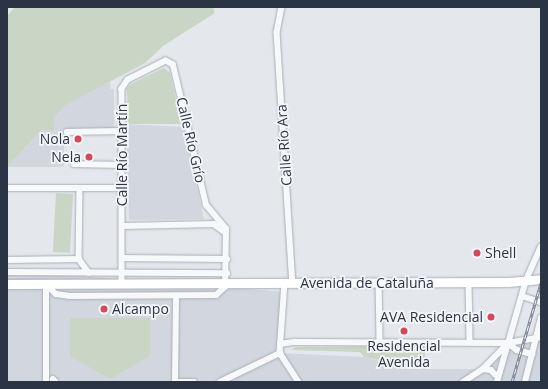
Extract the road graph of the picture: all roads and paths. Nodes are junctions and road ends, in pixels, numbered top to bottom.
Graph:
1 (281, 7) edge
2 (173, 65) joint
3 (121, 131) junction
4 (67, 132) dead end
5 (74, 164) dead end
6 (122, 164) junction
7 (7, 188) edge
8 (80, 188) junction
9 (122, 188) junction
10 (214, 214) junction
11 (211, 225) junction
12 (123, 226) junction
13 (226, 234) junction
14 (541, 247) edge
15 (122, 258) junction
16 (538, 258) edge
17 (79, 259) junction
18 (227, 259) junction
19 (7, 260) edge
20 (7, 272) edge
21 (122, 272) junction
22 (89, 273) junction
23 (227, 273) junction
24 (541, 279) edge
25 (379, 282) junction
26 (469, 282) junction
27 (526, 282) junction
28 (227, 283) junction
29 (289, 283) junction
30 (7, 284) edge
31 (46, 284) junction
32 (122, 284) junction
33 (541, 285) edge
34 (176, 296) junction
35 (522, 296) junction
36 (541, 302) edge
37 (541, 318) edge
38 (538, 338) edge
39 (281, 342) junction
40 (380, 342) junction
41 (470, 342) junction
42 (508, 343) junction
43 (280, 352) junction
44 (532, 354) junction
45 (483, 369) junction
46 (497, 380) edge
47 (46, 382) edge
48 (175, 382) edge
49 (194, 382) edge
50 (220, 382) edge
51 (299, 382) edge
52 (463, 382) edge
53 (525, 382) edge

1 - 29 street, Calle Río Ara
2 - 3 street, Calle Río Martín
2 - 10 street, Calle Río Grío
3 - 4 street
3 - 6 street, Calle Río Martín
5 - 6 street
6 - 9 street, Calle Río Martín
7 - 8 street
8 - 9 street
8 - 17 street
9 - 12 street, Calle Río Martín
10 - 11 street
10 - 13 street, Calle Río Grío
11 - 12 street
11 - 13 street
12 - 15 street, Calle Río Martín
13 - 18 street, Calle Río Grío
14 - 16 street
15 - 18 street
15 - 21 street, Calle Río Martín
16 - 27 street
17 - 19 street
17 - 22 street
18 - 23 street, Calle Río Grío
20 - 22 street
21 - 22 street
21 - 23 street
21 - 32 street, Calle Río Martín
23 - 28 street, Calle Río Grío
24 - 27 main road, Avenida de Cataluña
25 - 26 main road, Avenida de Cataluña
25 - 29 main road, Avenida de Cataluña
25 - 40 street
26 - 27 main road, Avenida de Cataluña
26 - 41 street
27 - 33 main road, Avenida de Cataluña
27 - 35 street
28 - 29 main road, Avenida de Cataluña
28 - 32 main road, Avenida de Cataluña
28 - 34 street
29 - 39 street, Calle Río Ara
30 - 31 main road, Avenida de Cataluña
31 - 32 main road, Avenida de Cataluña
31 - 34 street
31 - 47 street
34 - 48 street
35 - 36 street
35 - 42 street
37 - 38 street
38 - 42 street
38 - 44 street
39 - 40 street
39 - 43 street, Calle Río Ara
40 - 41 street
41 - 42 street
42 - 44 street
42 - 45 street
42 - 46 street
43 - 50 street
43 - 51 street
44 - 53 street
45 - 46 street
45 - 52 street
48 - 49 street

